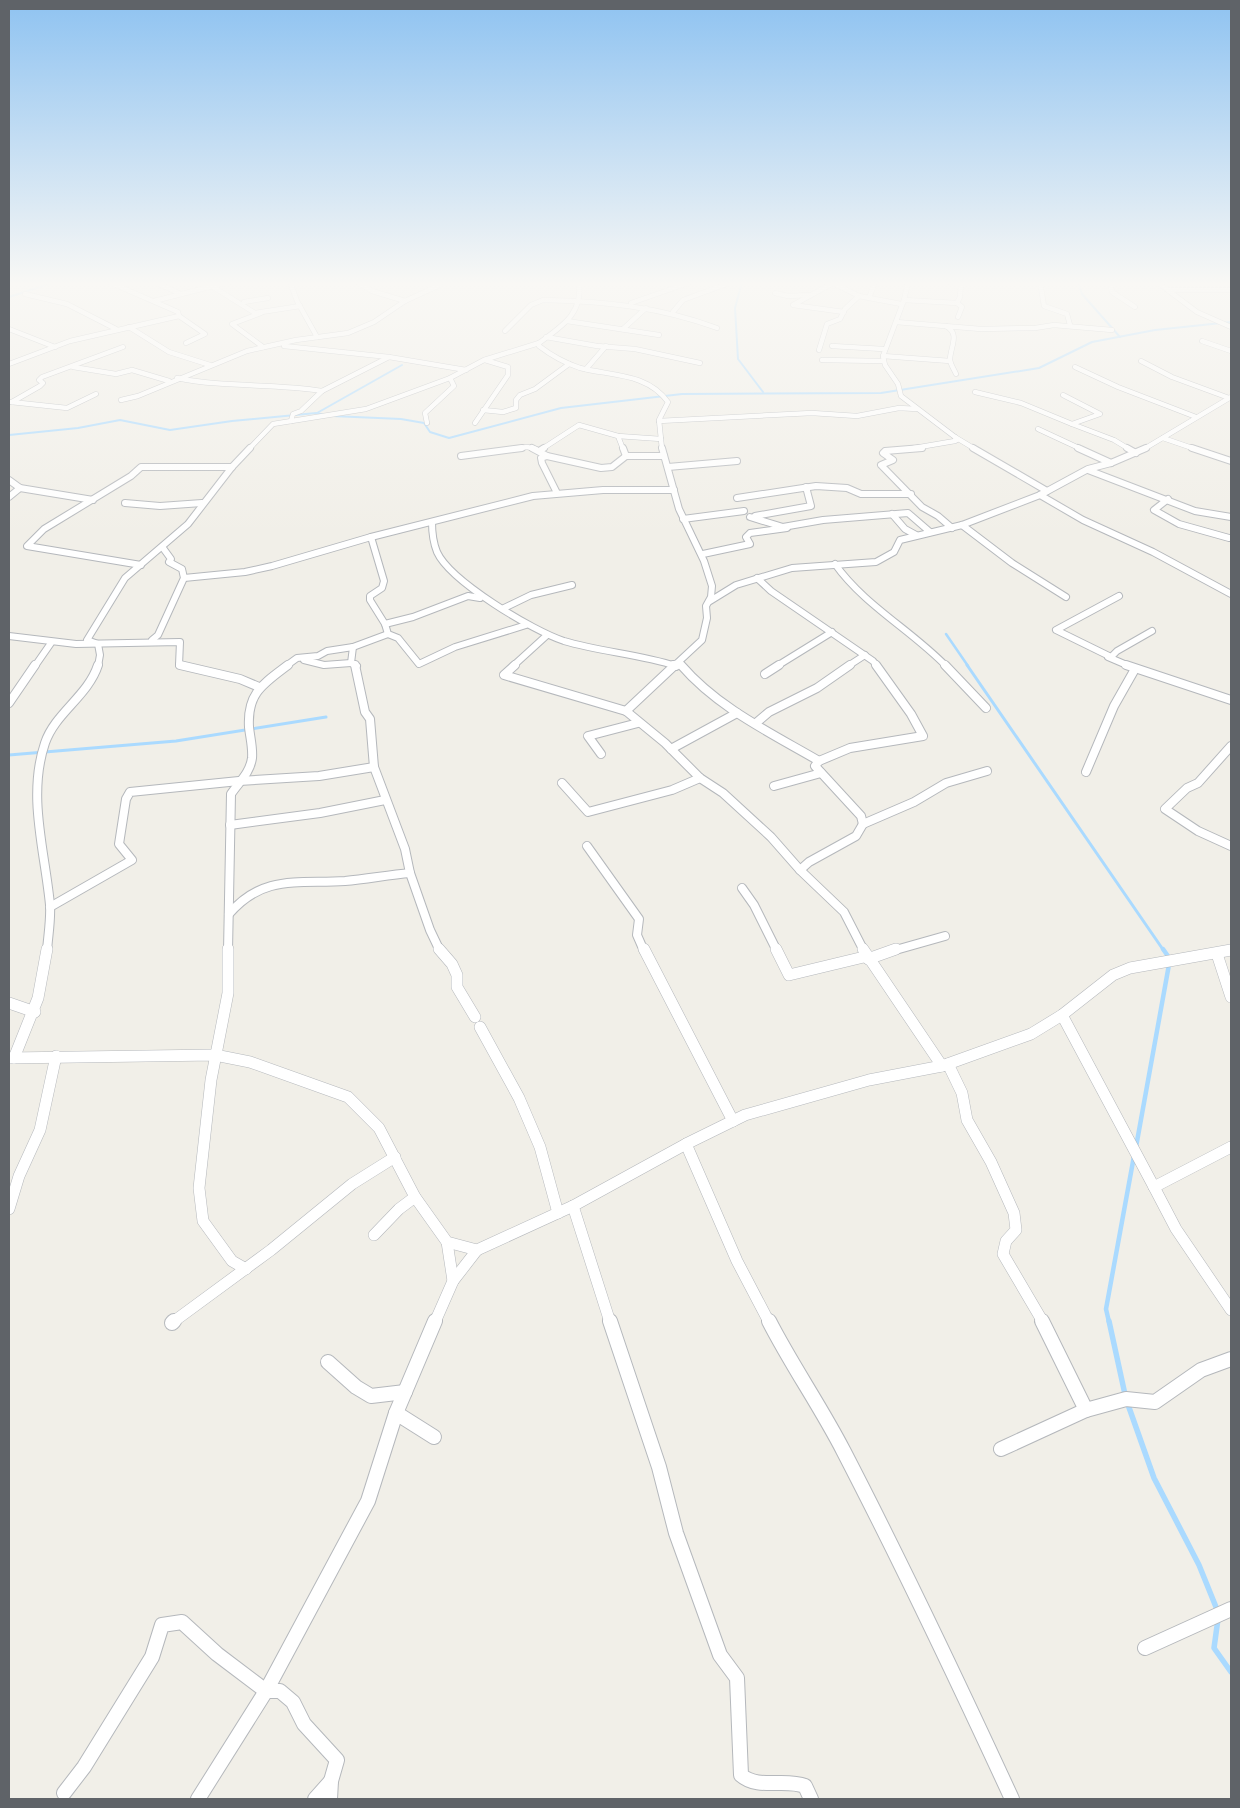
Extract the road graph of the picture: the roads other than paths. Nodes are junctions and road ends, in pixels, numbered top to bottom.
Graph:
1 (207, 366) edge
2 (371, 366) edge
3 (445, 366) edge
4 (473, 366) edge
5 (506, 366) edge
6 (566, 366) edge
7 (577, 366) edge
8 (588, 366) edge
9 (887, 366) edge
10 (952, 366) edge
11 (1151, 366) edge
12 (70, 367) joint
13 (1075, 367) dead end
14 (586, 369) junction
15 (466, 370) junction
16 (956, 374) dead end
17 (177, 378) junction
18 (450, 378) junction
19 (169, 381) junction
20 (322, 391) junction
21 (975, 392) dead end
22 (96, 394) dead end
23 (1063, 395) dead end
24 (1230, 398) edge
25 (121, 400) dead end
26 (10, 402) edge
27 (483, 410) junction
28 (926, 414) junction
29 (1196, 417) junction
30 (291, 421) junction
31 (659, 421) junction
32 (427, 423) dead end
33 (476, 423) dead end
34 (1072, 424) junction
35 (1038, 429) dead end
36 (618, 436) junction
37 (956, 437) junction
38 (1164, 438) junction
39 (662, 439) junction
40 (539, 451) junction
41 (1136, 453) junction
42 (460, 456) dead end
43 (547, 456) junction
44 (626, 456) junction
45 (664, 456) junction
46 (1231, 461) edge
47 (736, 464) dead end
48 (1112, 464) junction
49 (232, 467) junction
50 (668, 467) junction
51 (1088, 469) junction
52 (9, 480) edge
53 (806, 487) junction
54 (20, 488) junction
55 (674, 490) junction
56 (1047, 491) junction
57 (557, 494) junction
58 (910, 494) junction
59 (1040, 495) junction
60 (9, 497) edge
61 (737, 498) dead end
62 (1168, 499) junction
63 (94, 500) junction
64 (126, 503) dead end
65 (202, 503) junction
66 (744, 511) dead end
67 (892, 514) junction
68 (1231, 517) edge
69 (682, 519) junction
70 (432, 522) junction
71 (962, 525) junction
72 (792, 526) junction
73 (952, 528) junction
74 (930, 532) junction
75 (916, 535) junction
76 (371, 537) junction
77 (1229, 538) dead end
78 (163, 548) junction
79 (703, 554) junction
80 (835, 564) junction
81 (141, 565) junction
82 (184, 578) junction
83 (757, 578) junction
84 (572, 585) dead end
85 (1231, 594) edge
86 (1119, 596) dead end
87 (1066, 597) dead end
88 (488, 600) junction
89 (710, 601) junction
90 (504, 608) junction
91 (385, 624) junction
92 (526, 624) junction
93 (1152, 631) dead end
94 (832, 632) junction
95 (388, 634) junction
96 (9, 636) edge
97 (546, 636) dead end
98 (152, 640) junction
99 (51, 643) junction
100 (98, 644) junction
101 (352, 647) junction
102 (865, 655) junction
103 (1108, 657) junction
104 (297, 658) junction
105 (351, 663) junction
106 (678, 664) junction
107 (1135, 669) junction
108 (765, 674) dead end
109 (259, 687) junction
110 (1231, 700) edge
111 (9, 703) edge
112 (986, 708) dead end
113 (626, 711) junction
114 (737, 713) junction
115 (638, 723) junction
116 (756, 723) junction
117 (1231, 746) edge
118 (671, 748) junction
119 (601, 754) dead end
120 (819, 761) junction
121 (374, 767) junction
122 (987, 771) dead end
123 (1086, 772) dead end
124 (821, 773) junction
125 (700, 778) junction
126 (239, 780) junction
127 (562, 783) dead end
128 (774, 786) dead end
129 (385, 800) junction
130 (863, 824) junction
131 (230, 825) junction
132 (587, 846) dead end
133 (1231, 846) edge
134 (800, 870) junction
135 (410, 873) junction
136 (742, 888) dead end
137 (50, 907) junction
138 (229, 915) junction
139 (945, 936) dead end
140 (1231, 950) edge
141 (1217, 954) junction
142 (868, 958) junction
143 (1231, 996) edge
144 (9, 1003) edge
145 (35, 1012) junction
146 (1062, 1015) junction
147 (475, 1017) dead end
148 (480, 1027) dead end
149 (215, 1055) junction
150 (56, 1056) junction
151 (11, 1058) edge
152 (945, 1065) junction
153 (733, 1121) junction
154 (686, 1144) junction
155 (1231, 1147) edge
156 (395, 1157) junction
157 (1154, 1187) junction
158 (415, 1197) junction
159 (573, 1206) junction
160 (9, 1209) edge
161 (558, 1213) junction
162 (374, 1235) dead end
163 (447, 1242) junction
164 (477, 1250) junction
165 (246, 1269) junction
166 (453, 1281) junction
167 (1231, 1310) edge
168 (172, 1323) dead end
169 (1231, 1359) edge
170 (328, 1362) dead end
171 (405, 1392) junction
172 (1086, 1410) junction
173 (396, 1413) junction
174 (434, 1437) dead end
175 (1001, 1449) dead end
176 (1231, 1609) edge
177 (1145, 1648) dead end
178 (266, 1691) junction
179 (331, 1781) junction
180 (64, 1793) dead end
181 (198, 1799) edge
182 (315, 1799) edge
183 (330, 1799) edge
184 (811, 1799) edge
185 (1012, 1799) edge

1 - 17 street
2 - 20 street
3 - 15 street
4 - 15 street
5 - 27 street
6 - 27 street
7 - 14 street
8 - 14 street
9 - 28 street
10 - 16 street
11 - 24 street
12 - 19 street
12 - 26 street
13 - 29 street
14 - 31 street
15 - 18 street
17 - 19 street
17 - 20 street
18 - 30 street
18 - 32 street
19 - 25 street
20 - 30 street
21 - 34 street
22 - 26 street
23 - 34 street
24 - 29 street
27 - 33 street
28 - 31 street
28 - 37 street
29 - 38 street
30 - 49 street
31 - 39 street
34 - 41 street
35 - 48 street
36 - 39 street
36 - 40 street
36 - 44 street
37 - 56 street
37 - 58 street
38 - 41 street
38 - 46 street
39 - 45 street
40 - 42 street
40 - 43 street
41 - 48 street
43 - 44 street
43 - 57 street
44 - 45 street
45 - 50 street
47 - 50 street
48 - 51 street
49 - 63 street
49 - 65 street
50 - 55 street
51 - 56 street
51 - 62 street
52 - 54 street
53 - 58 street
53 - 61 street
53 - 72 street
54 - 60 street
54 - 63 street
55 - 57 street
55 - 69 street
56 - 59 street
57 - 70 street
58 - 73 street
59 - 71 street
59 - 85 street
62 - 68 street
62 - 77 street
63 - 81 street
64 - 65 street
65 - 78 street
66 - 69 street
67 - 72 street
67 - 74 street
67 - 75 street
69 - 79 street
70 - 76 street
70 - 88 street
71 - 73 street
71 - 87 street
72 - 79 street
73 - 74 street
74 - 75 street
75 - 80 street
76 - 82 street
76 - 91 street
78 - 81 street
78 - 82 street
79 - 89 street
80 - 83 street
80 - 112 street
81 - 100 street
82 - 98 street
83 - 89 street
83 - 94 street
84 - 90 street
86 - 103 street
88 - 90 street
88 - 91 street
89 - 106 street
90 - 92 street
91 - 95 street
92 - 95 street
92 - 106 street
93 - 103 street
94 - 102 street
94 - 108 street
95 - 101 street
96 - 99 street
97 - 113 street
98 - 100 street
98 - 109 street
99 - 100 street
99 - 111 street
100 - 137 street
101 - 104 street
101 - 105 street
102 - 116 street
102 - 120 street
103 - 107 street
104 - 105 street
104 - 109 street
105 - 121 street
106 - 113 street
106 - 114 street
107 - 110 street
107 - 123 street
109 - 126 street
113 - 115 street
114 - 116 street
114 - 118 street
115 - 118 street
115 - 119 street
116 - 120 street
117 - 133 street
118 - 125 street
120 - 124 street
121 - 126 street
121 - 129 street
122 - 130 street
124 - 128 street
124 - 130 street
125 - 127 street
125 - 134 street
126 - 131 street
126 - 137 street
129 - 131 street
129 - 135 street
130 - 134 street
131 - 138 street
132 - 153 street
134 - 142 street
135 - 138 street
135 - 147 street
136 - 142 street
137 - 145 street
138 - 149 street
139 - 142 street
140 - 141 street
141 - 143 street
141 - 146 street
142 - 152 street
144 - 145 street
145 - 151 street
146 - 152 street
146 - 157 street
148 - 161 street
149 - 150 street
149 - 156 street
149 - 165 street
150 - 151 street
150 - 160 street
152 - 153 street
152 - 172 street
153 - 154 street
154 - 159 street
154 - 185 street
155 - 157 street
156 - 158 street
156 - 165 street
157 - 167 street
158 - 162 street
158 - 163 street
159 - 161 street
159 - 184 street
161 - 164 street
163 - 164 street
163 - 166 street
164 - 166 street
165 - 168 street
166 - 171 street
169 - 172 street
170 - 171 street
171 - 173 street
172 - 175 street
173 - 174 street
173 - 178 street
176 - 177 street
178 - 179 street
178 - 180 street
178 - 181 street
179 - 182 street
179 - 183 street

